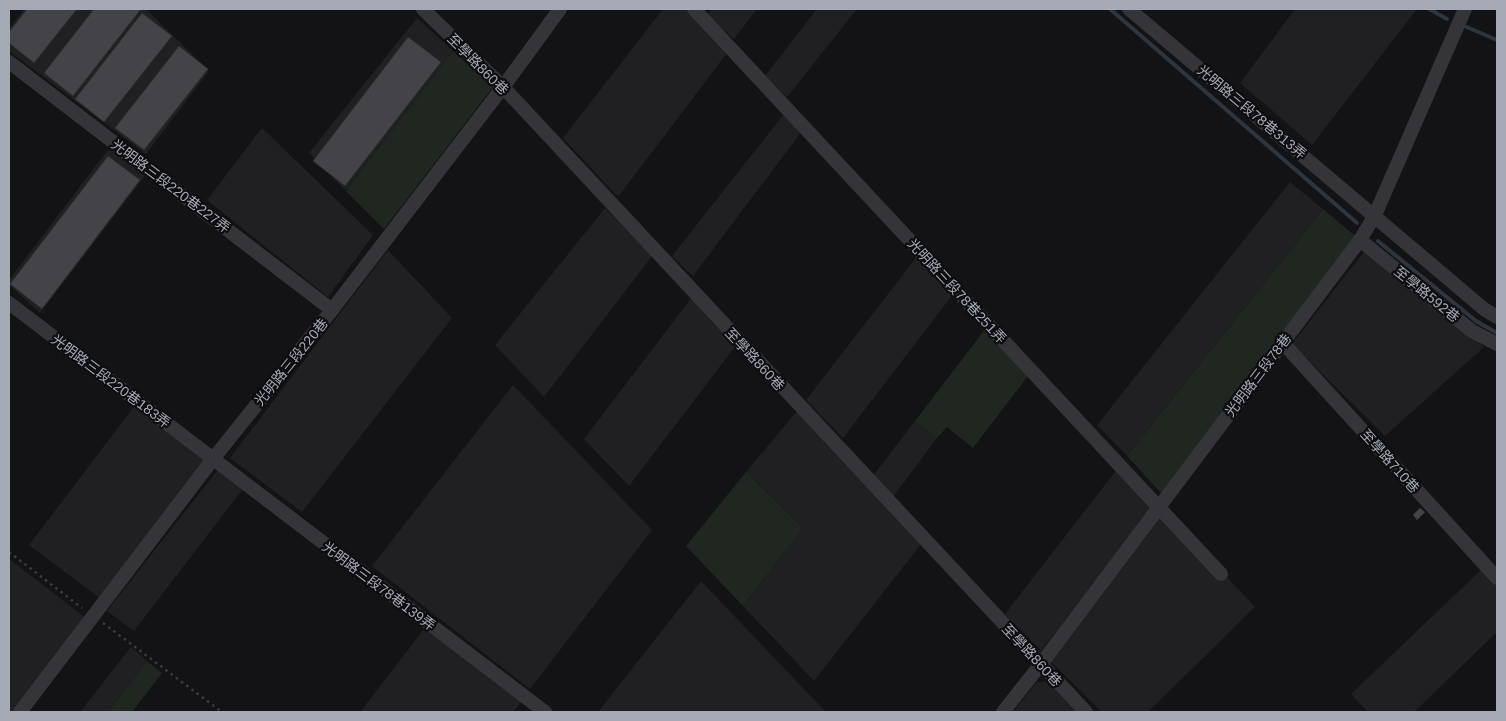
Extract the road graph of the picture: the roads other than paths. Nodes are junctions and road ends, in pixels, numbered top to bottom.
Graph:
1 (422, 9) edge
2 (560, 9) edge
3 (694, 9) edge
4 (1129, 9) edge
5 (1465, 9) edge
6 (9, 62) edge
7 (503, 87) junction
8 (1375, 215) junction
9 (1360, 240) junction
10 (9, 303) edge
11 (332, 310) junction
12 (1497, 317) edge
13 (1283, 343) junction
14 (1497, 344) edge
15 (213, 459) junction
16 (1158, 507) junction
17 (1221, 574) dead end
18 (1497, 578) edge
19 (1041, 664) junction
20 (20, 712) edge
21 (545, 712) edge
22 (1003, 712) edge
23 (1086, 712) edge

1 - 7 street, 至學路860巷
2 - 7 street, 光明路三段220巷
3 - 16 street, 光明路三段78巷251弄
4 - 8 street, 光明路三段78巷313弄
5 - 8 street, 光明路三段78巷
6 - 11 street, 光明路三段220巷227弄
7 - 11 street, 光明路三段220巷
7 - 19 street, 至學路860巷
8 - 9 street, 光明路三段78巷
8 - 12 street, 光明路三段78巷313弄
9 - 13 street, 光明路三段78巷
9 - 14 street, 至學路592巷
10 - 15 street, 光明路三段220巷183弄
11 - 15 street, 光明路三段220巷
13 - 16 street, 光明路三段78巷
13 - 18 street, 至學路710巷
15 - 20 street, 光明路三段220巷
15 - 21 street, 光明路三段78巷139弄
16 - 17 street, 光明路三段78巷251弄
16 - 19 street, 光明路三段78巷
19 - 22 street, 光明路三段78巷
19 - 23 street, 至學路860巷

